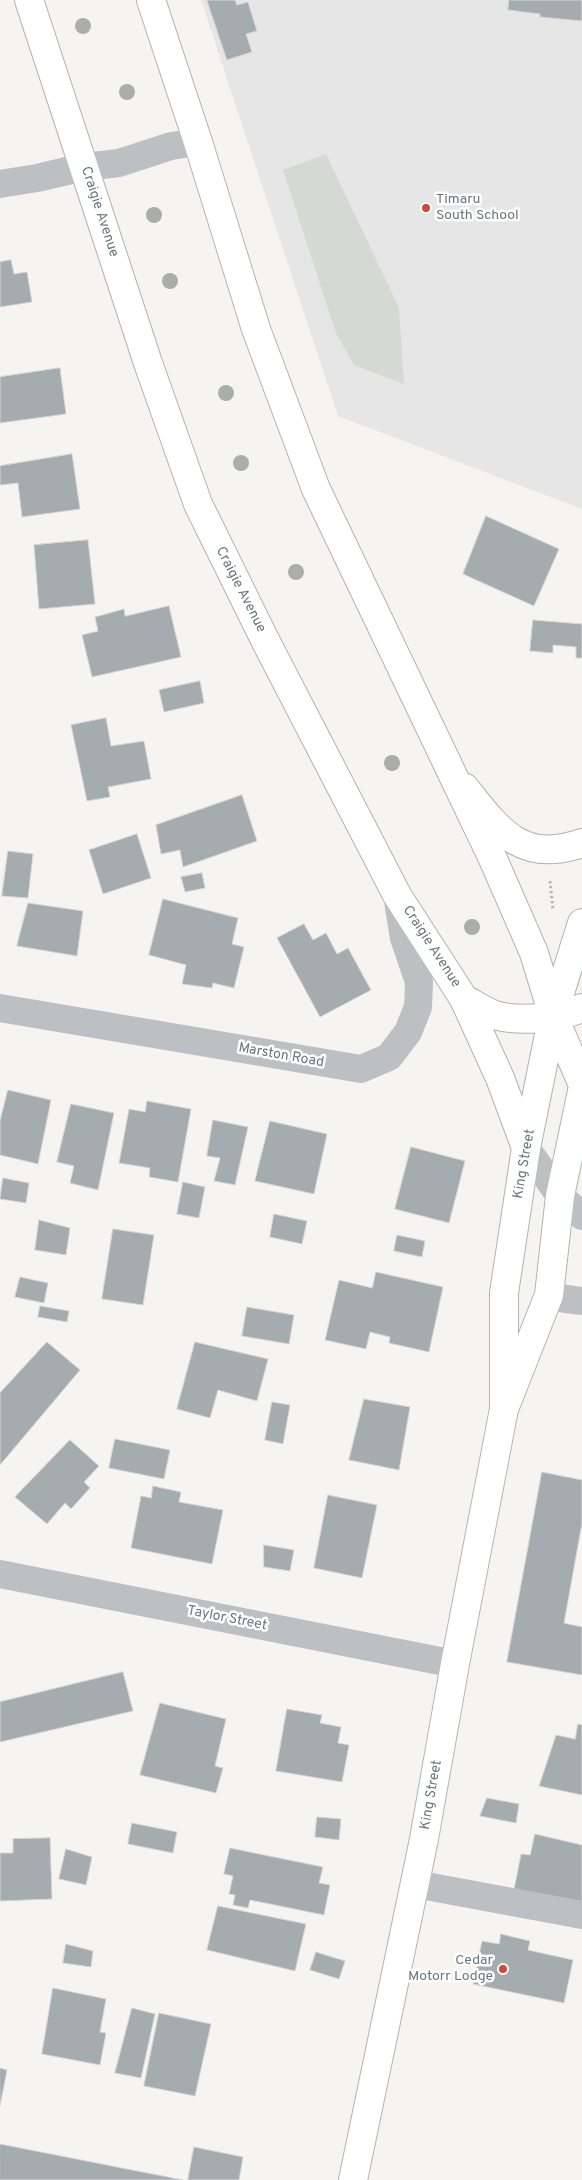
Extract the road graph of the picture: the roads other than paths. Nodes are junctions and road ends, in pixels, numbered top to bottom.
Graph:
1 (29, 0) edge
2 (151, 0) edge
3 (198, 142) junction
4 (84, 167) junction
5 (0, 184) edge
6 (449, 768) junction
7 (582, 843) edge
8 (397, 895) junction
9 (582, 923) edge
10 (464, 999) junction
11 (0, 1008) edge
12 (582, 1008) edge
13 (553, 1015) junction
14 (582, 1083) edge
15 (582, 1091) edge
16 (526, 1148) junction
17 (560, 1196) junction
18 (582, 1216) edge
19 (550, 1295) junction
20 (582, 1300) edge
21 (504, 1409) junction
22 (0, 1574) edge
23 (455, 1664) junction
24 (415, 1884) junction
25 (582, 1915) edge
26 (354, 2180) edge

1 - 4 main road, Craigie Avenue
2 - 3 main road
3 - 4 street
3 - 6 main road
4 - 5 street
4 - 8 main road, Craigie Avenue
6 - 7 main road
6 - 13 main road
8 - 10 main road, Craigie Avenue
8 - 11 street, Marston Road
9 - 13 main road, King Street
10 - 13 main road
10 - 16 main road, Craigie Avenue
12 - 13 main road
13 - 14 main road
13 - 16 main road, King Street
15 - 17 main road, King Street
16 - 17 street
16 - 21 main road, King Street
17 - 18 street
17 - 19 main road, King Street
19 - 20 street
19 - 21 main road, King Street
21 - 23 main road, King Street
22 - 23 street, Taylor Street
23 - 24 main road, King Street
24 - 25 street
24 - 26 main road, King Street

